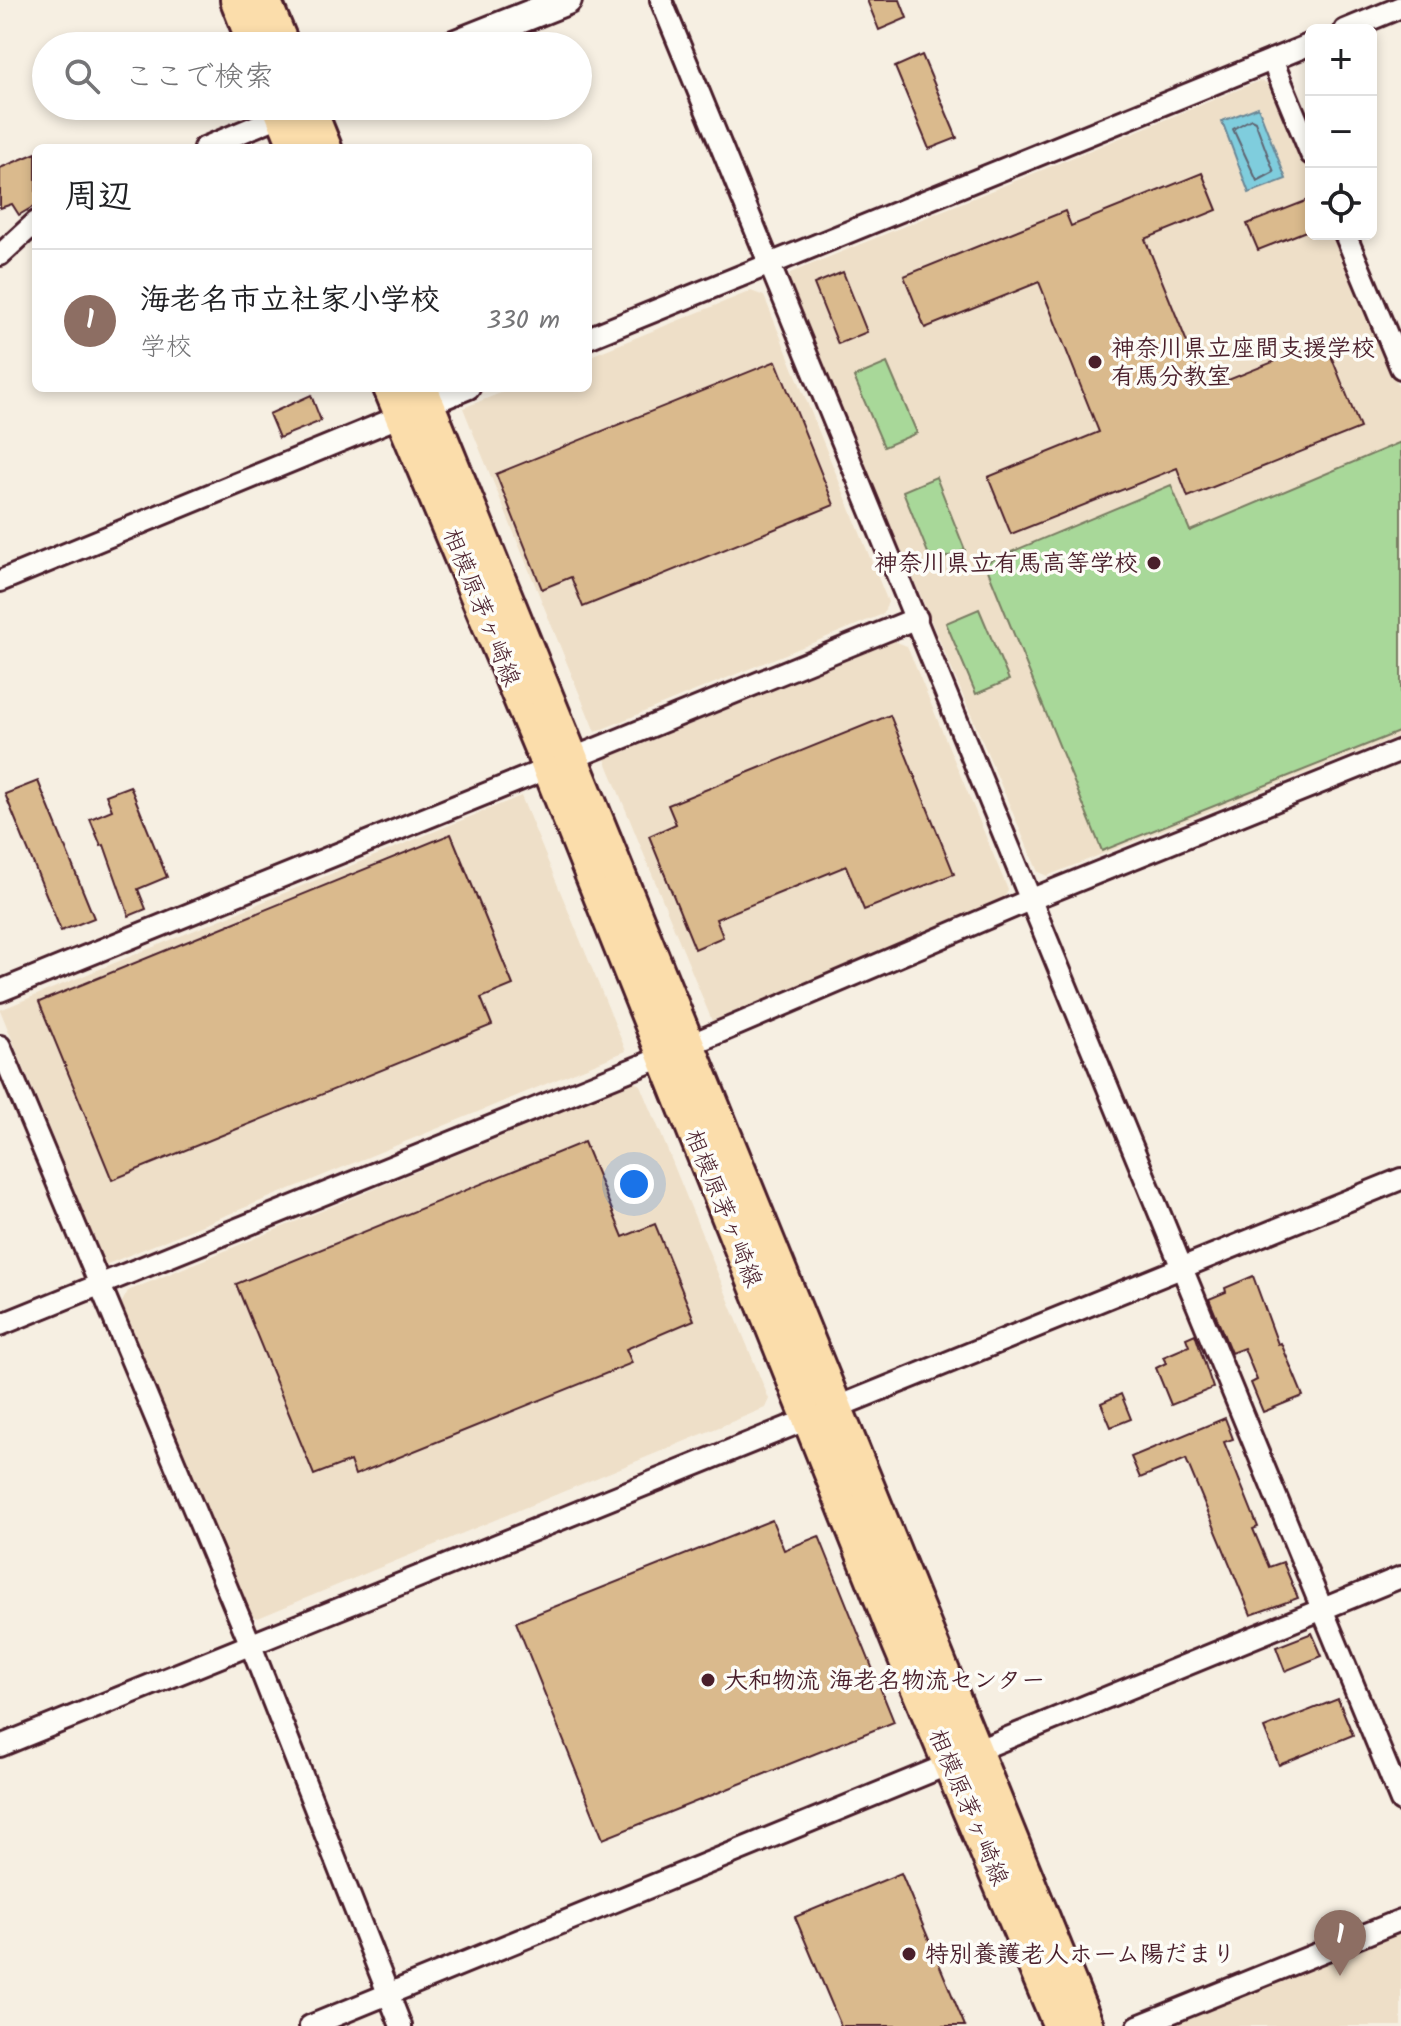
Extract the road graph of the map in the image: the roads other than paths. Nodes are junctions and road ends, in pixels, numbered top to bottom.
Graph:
1 (237, 0) edge
2 (264, 0) edge
3 (567, 0) edge
4 (661, 0) edge
5 (1401, 7) edge
6 (1360, 24) edge
7 (250, 32) edge
8 (277, 32) edge
9 (486, 32) edge
10 (1305, 46) edge
11 (1272, 60) junction
12 (266, 120) edge
13 (294, 120) edge
14 (303, 120) edge
15 (1305, 140) edge
16 (213, 144) edge
17 (296, 144) edge
18 (322, 144) edge
19 (32, 226) edge
20 (1348, 240) edge
21 (0, 255) edge
22 (767, 262) junction
23 (592, 336) edge
24 (1401, 368) edge
25 (448, 392) edge
26 (411, 399) edge
27 (0, 581) edge
28 (917, 618) junction
29 (1401, 750) edge
30 (548, 769) junction
31 (1032, 899) junction
32 (0, 991) edge
33 (0, 1046) edge
34 (676, 1051) junction
35 (1401, 1179) edge
36 (1182, 1269) junction
37 (100, 1283) junction
38 (0, 1325) edge
39 (822, 1411) junction
40 (1401, 1577) edge
41 (1322, 1610) junction
42 (250, 1643) junction
43 (0, 1746) edge
44 (964, 1757) junction
45 (1401, 1801) edge
46 (1401, 1920) edge
47 (388, 1993) junction
48 (310, 2026) edge
49 (401, 2026) edge
50 (1060, 2026) edge
51 (1087, 2026) edge
52 (1138, 2026) edge

1 - 7 main road
2 - 8 main road
3 - 9 street
4 - 22 street
5 - 6 street
10 - 11 street
11 - 15 street
11 - 22 street
12 - 16 street
13 - 17 main road
14 - 18 main road
19 - 21 street
20 - 24 street
22 - 23 street
22 - 28 street
25 - 26 street
26 - 27 street
26 - 30 main road, 相模原茅ヶ崎線
28 - 30 street
28 - 31 street
29 - 31 street
30 - 32 street
30 - 34 main road, 相模原茅ヶ崎線
31 - 34 street
31 - 36 street
33 - 37 street
34 - 37 street
34 - 39 main road, 相模原茅ヶ崎線
35 - 36 street
36 - 39 street
36 - 41 street
37 - 38 street
37 - 42 street
39 - 42 street
39 - 44 main road, 相模原茅ヶ崎線
40 - 41 street
41 - 44 street
41 - 45 street
42 - 43 street
42 - 47 street
44 - 47 street
44 - 50 main road, 相模原茅ヶ崎線
44 - 51 main road, 相模原茅ヶ崎線
46 - 52 street
47 - 48 street
47 - 49 street

